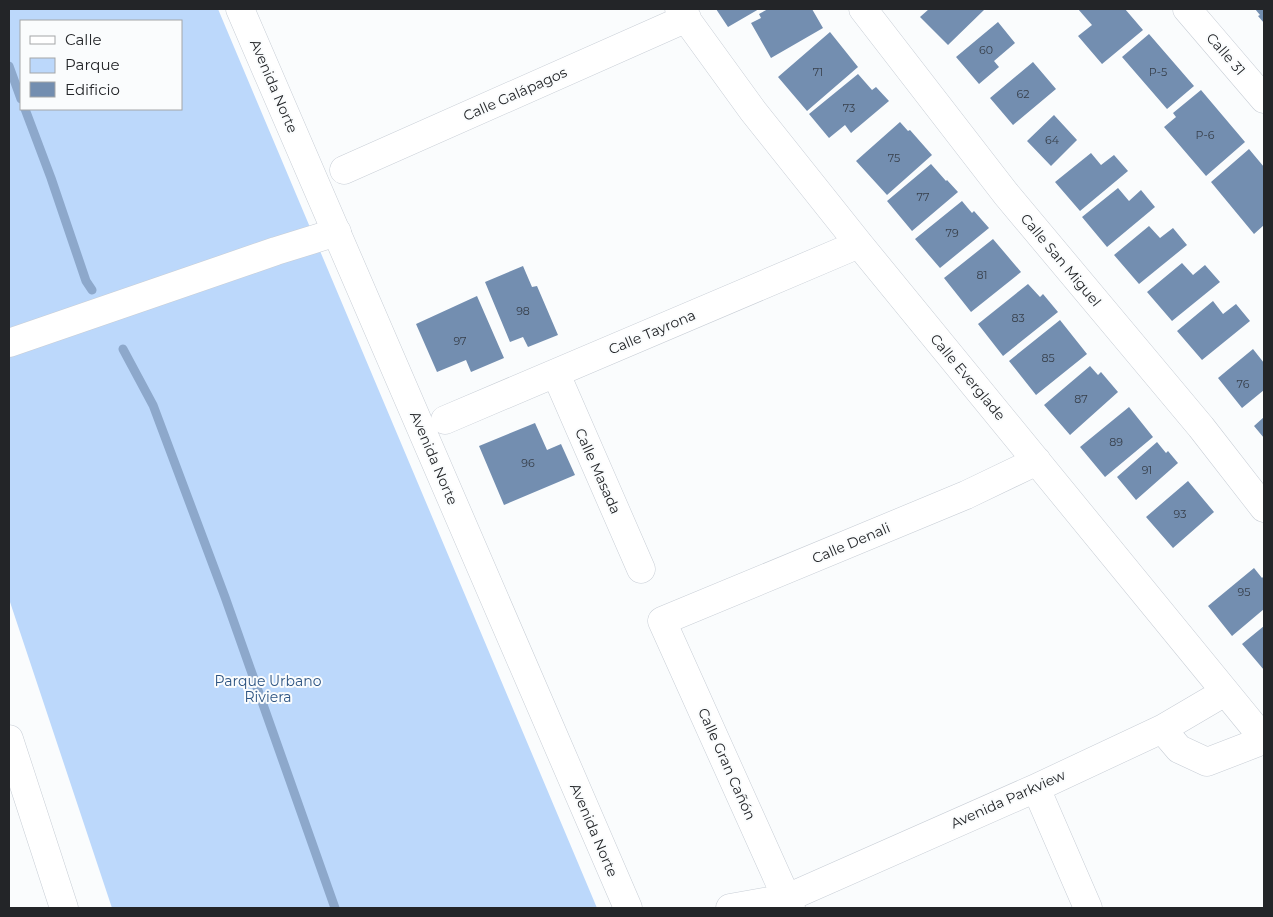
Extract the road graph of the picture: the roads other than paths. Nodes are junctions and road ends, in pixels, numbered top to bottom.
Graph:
1 (240, 9) edge
2 (864, 9) edge
3 (1187, 9) edge
4 (683, 14) edge
5 (1264, 99) edge
6 (344, 170) dead end
7 (337, 232) junction
8 (859, 244) junction
9 (9, 343) edge
10 (556, 374) junction
11 (445, 420) dead end
12 (1037, 460) junction
13 (1264, 508) edge
14 (641, 569) dead end
15 (662, 621) joint
16 (1225, 692) junction
17 (1162, 729) junction
18 (9, 739) edge
19 (1264, 739) edge
20 (1036, 788) junction
21 (782, 905) edge
22 (64, 908) edge
23 (628, 908) edge
24 (730, 908) edge
25 (1088, 908) edge

1 - 7 street, Avenida Norte
2 - 13 street, Calle San Miguel
3 - 5 street, Calle 31
4 - 6 street, Calle Galápagos
4 - 8 street, Calle Everglade
7 - 9 street
7 - 23 street, Avenida Norte
8 - 10 street, Calle Tayrona
8 - 12 street, Calle Everglade
10 - 11 street, Calle Tayrona
10 - 14 street, Calle Masada
12 - 15 street, Calle Denali
12 - 16 street, Calle Everglade
15 - 21 street, Calle Gran Cañón
16 - 17 street, Avenida Parkview
16 - 19 street, Calle Everglade
17 - 19 street
17 - 20 street, Avenida Parkview
18 - 22 street
20 - 21 street, Avenida Parkview
20 - 25 street
21 - 24 street, Avenida Parkview

